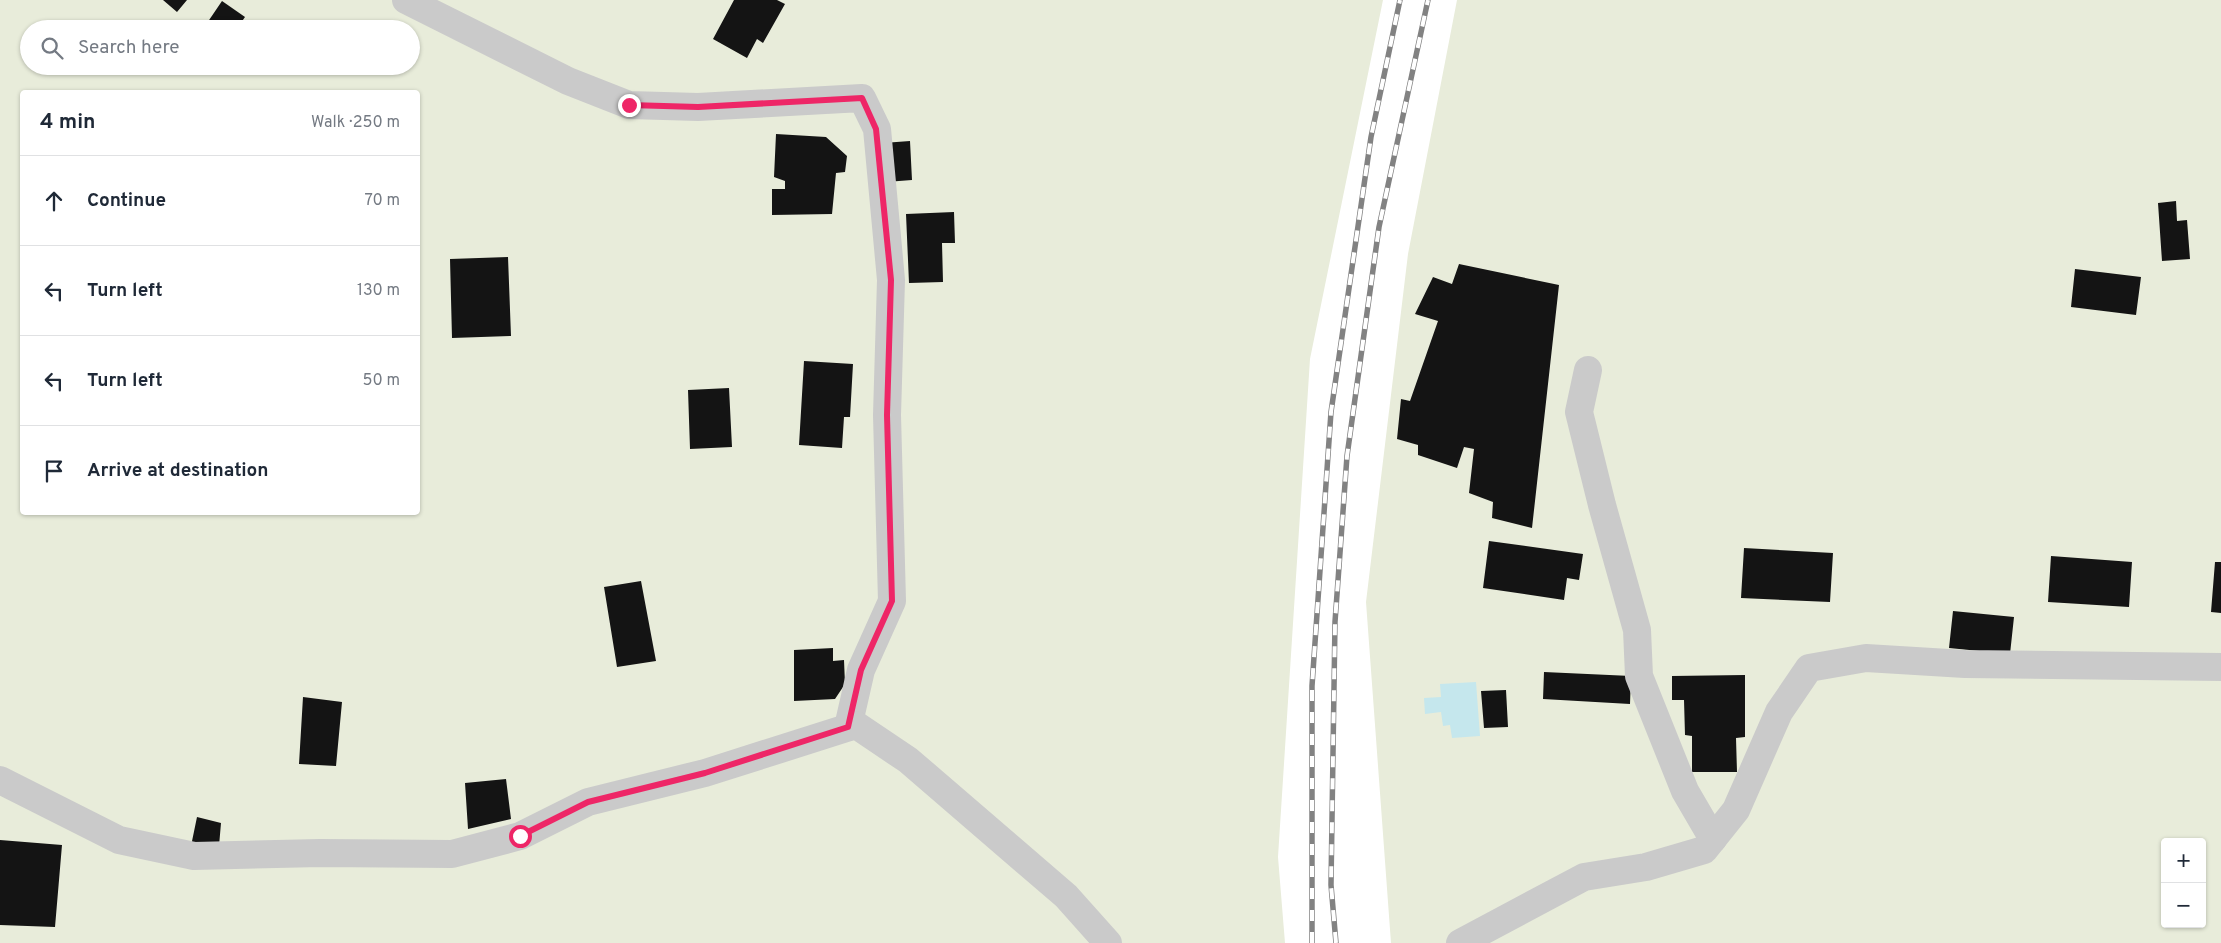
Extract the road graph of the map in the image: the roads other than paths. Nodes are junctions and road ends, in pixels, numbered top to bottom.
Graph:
1 (406, 0) edge
2 (1588, 370) dead end
3 (2221, 667) edge
4 (848, 727) junction
5 (0, 780) edge
6 (1713, 839) junction
7 (1108, 943) edge
8 (1460, 943) edge

1 - 4 street
2 - 6 street
3 - 6 street
4 - 5 street
4 - 7 street
6 - 8 street

